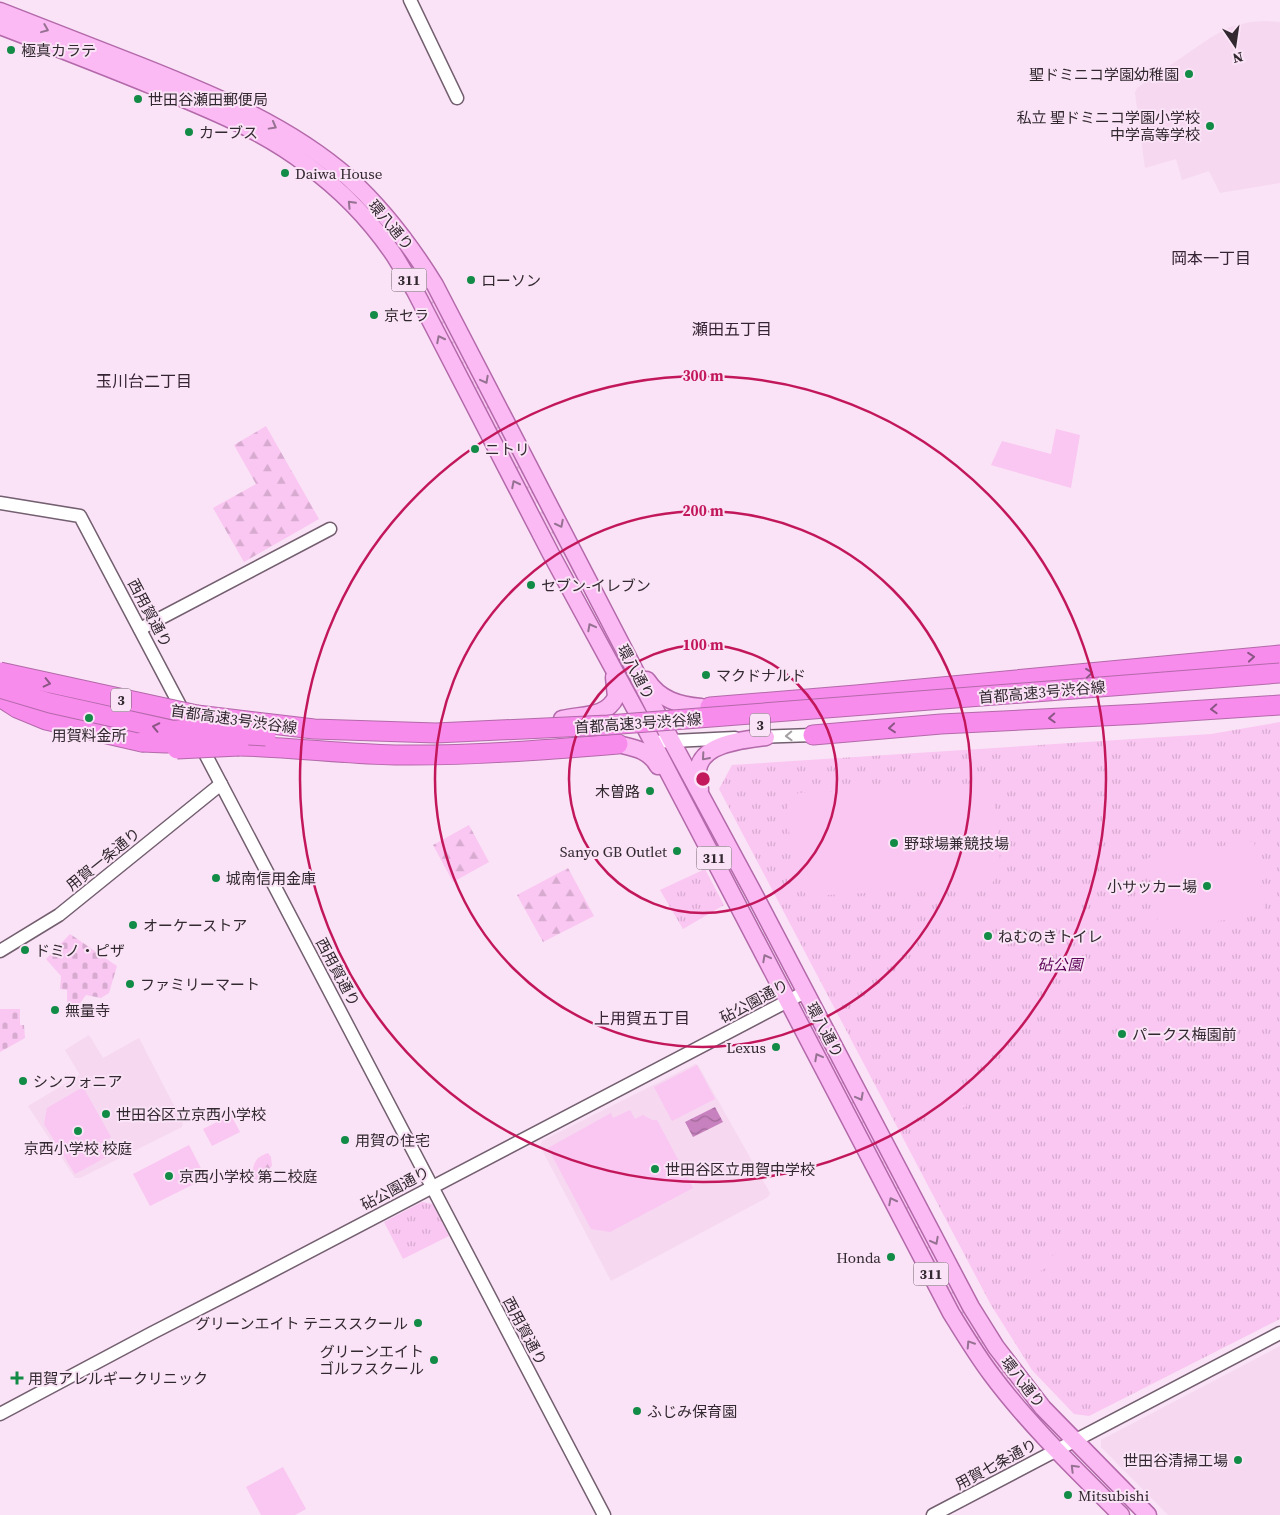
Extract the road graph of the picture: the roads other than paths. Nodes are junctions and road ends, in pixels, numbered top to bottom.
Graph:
1 (410, 0) edge
2 (0, 11) edge
3 (0, 26) edge
4 (457, 98) dead end
5 (0, 503) edge
6 (330, 529) dead end
7 (613, 628) junction
8 (140, 629) junction
9 (1280, 655) edge
10 (608, 660) junction
11 (0, 672) edge
12 (1280, 673) edge
13 (1280, 686) edge
14 (0, 688) edge
15 (0, 697) edge
16 (113, 698) junction
17 (1280, 705) edge
18 (706, 707) junction
19 (658, 714) junction
20 (639, 716) junction
21 (562, 719) junction
22 (534, 720) joint
23 (240, 734) junction
24 (813, 735) joint
25 (766, 737) junction
26 (671, 740) junction
27 (142, 742) junction
28 (652, 742) junction
29 (618, 744) joint
30 (221, 784) junction
31 (706, 805) junction
32 (688, 812) junction
33 (0, 951) edge
34 (805, 992) junction
35 (788, 1001) junction
36 (432, 1187) junction
37 (1280, 1333) edge
38 (0, 1414) edge
39 (1074, 1441) junction
40 (1056, 1450) junction
41 (604, 1515) edge
42 (933, 1515) edge
43 (1121, 1515) edge
44 (1148, 1515) edge

1 - 4 street
2 -> 7 main road, 環八通り / 311
10 -> 3 main road, 環八通り / 311
5 - 8 street, 西用賀通り
6 - 8 street
7 - 18 main road, 311
7 - 19 main road, 環八通り / 311
8 - 30 street, 西用賀通り
18 -> 9 highway
10 - 20 main road, 環八通り / 311
10 - 21 main road, 311
11 -> 16 highway, 首都高速3号渋谷線 / 3, bridge
12 - 16 highway, 首都高速3号渋谷線 / 3, bridge
13 - 23 highway, 首都高速3号渋谷線 / 3, bridge
23 -> 14 highway, 首都高速3号渋谷線 / 3, bridge
15 - 27 highway
16 - 22 highway, bridge
17 -> 24 highway
18 - 19 street
19 - 20 street
19 - 26 main road, 環八通り / 311
20 - 21 street
20 - 28 main road, 環八通り / 311
21 - 22 street
23 - 27 highway, bridge
24 -> 25 street
25 - 26 street
25 -> 31 main road, 311
26 - 28 street
26 - 31 main road, 環八通り / 311
27 - 29 highway, bridge
28 - 32 main road, 環八通り / 311
29 - 32 main road, 311
30 - 33 street, 用賀一条通り
30 - 36 street, 西用賀通り
31 - 34 main road, 環八通り / 311
35 -> 32 main road, 環八通り / 311
34 - 35 street, 砧公園通り
34 -> 39 main road, 環八通り / 311
35 - 36 street, 砧公園通り
40 -> 35 main road, 環八通り / 311
36 - 38 street, 砧公園通り
36 - 41 street, 西用賀通り
37 - 39 street, 用賀七条通り
39 - 40 street, 用賀七条通り
39 - 44 main road, 環八通り / 311
40 - 42 street, 用賀七条通り
43 -> 40 main road, 環八通り / 311

